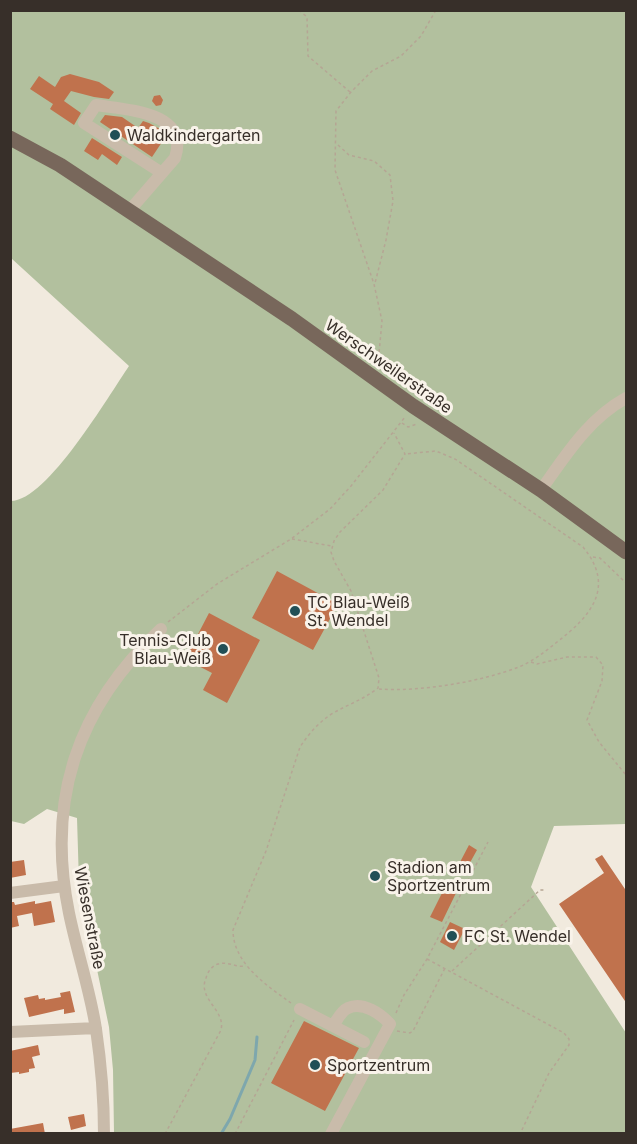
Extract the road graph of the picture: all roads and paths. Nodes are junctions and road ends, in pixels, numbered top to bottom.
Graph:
1 (299, 10) edge
2 (436, 10) edge
3 (351, 92) junction
4 (10, 138) edge
5 (336, 143) junction
6 (162, 172) junction
7 (129, 211) junction
8 (375, 284) junction
9 (377, 380) junction
10 (627, 398) edge
11 (413, 406) junction
12 (394, 433) junction
13 (405, 454) junction
14 (540, 490) junction
15 (291, 539) junction
16 (332, 546) junction
17 (627, 552) edge
18 (592, 557) junction
19 (627, 583) edge
20 (161, 629) joint
21 (531, 662) junction
22 (378, 688) junction
23 (627, 775) edge
24 (488, 842) dead end
25 (64, 886) junction
26 (546, 890) dead end
27 (10, 893) edge
28 (427, 959) junction
29 (247, 966) junction
30 (445, 968) junction
31 (452, 971) junction
32 (287, 1000) dead end
33 (300, 1009) joint
34 (390, 1024) junction
35 (333, 1026) junction
36 (96, 1028) junction
37 (10, 1032) edge
38 (364, 1042) dead end
39 (104, 1134) edge
40 (165, 1134) edge
41 (235, 1134) edge
42 (331, 1134) edge
43 (520, 1134) edge

1 - 3 path
2 - 3 path
3 - 5 path
4 - 7 main road, Werschweilerstraße
5 - 8 path
5 - 8 path
6 - 6 street
6 - 7 street
7 - 9 main road, Werschweilerstraße
8 - 9 path
9 - 11 main road, Werschweilerstraße
10 - 14 street
11 - 12 path
11 - 14 main road, Werschweilerstraße
12 - 13 path
12 - 15 path
13 - 16 path
13 - 18 path
14 - 17 main road, Werschweilerstraße
15 - 16 path
15 - 20 path
16 - 22 path
18 - 19 path
18 - 21 path
20 - 25 street, Wiesenstraße
21 - 22 path
21 - 23 path
22 - 29 path
24 - 28 path
25 - 27 street
25 - 36 street, Wiesenstraße
26 - 31 path
28 - 30 path
28 - 34 path
29 - 32 path
29 - 40 path
30 - 31 path
30 - 34 path
31 - 43 path
33 - 35 street
33 - 41 path
34 - 35 street
34 - 42 street
35 - 38 street
36 - 37 street
36 - 39 street, Wiesenstraße

